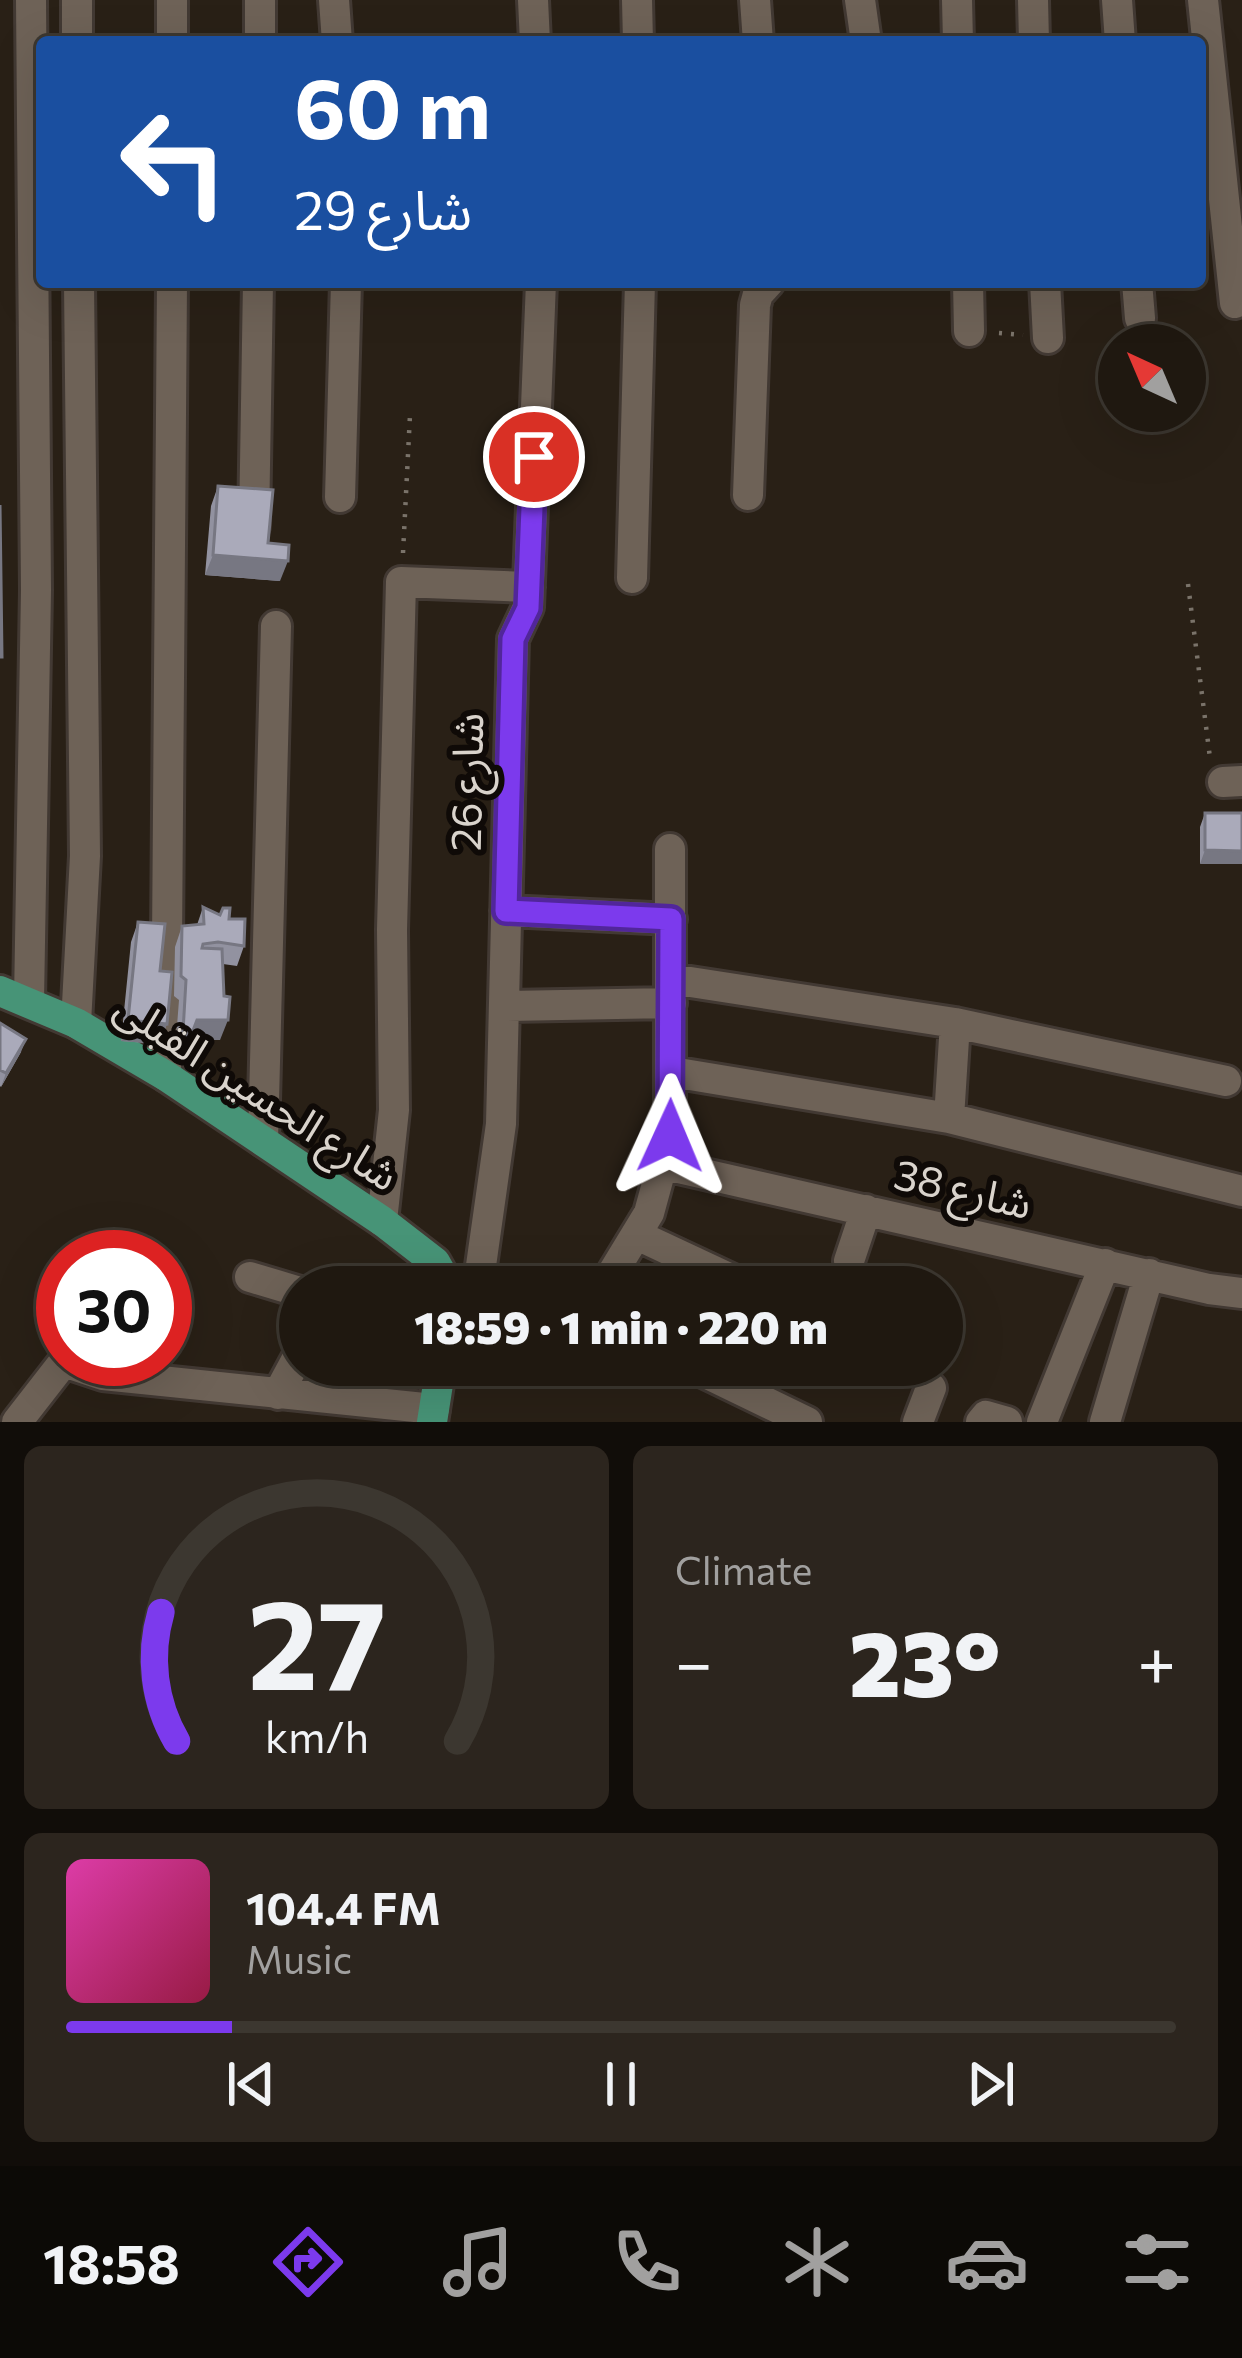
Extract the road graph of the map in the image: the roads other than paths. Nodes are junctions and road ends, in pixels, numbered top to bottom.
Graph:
1 (32, 0) edge
2 (77, 0) edge
3 (172, 0) edge
4 (260, 0) edge
5 (334, 0) edge
6 (533, 0) edge
7 (637, 0) edge
8 (755, 0) edge
9 (860, 0) edge
10 (956, 0) edge
11 (1033, 0) edge
12 (1117, 0) edge
13 (1203, 0) edge
14 (77, 36) edge
15 (172, 36) edge
16 (260, 36) edge
17 (337, 36) edge
18 (535, 36) edge
19 (638, 36) edge
20 (758, 36) edge
21 (865, 36) edge
22 (958, 36) edge
23 (1034, 36) edge
24 (1120, 36) edge
25 (79, 288) edge
26 (172, 288) edge
27 (258, 288) edge
28 (346, 288) edge
29 (541, 288) edge
30 (640, 288) edge
31 (764, 288) edge
32 (968, 288) edge
33 (1046, 288) edge
34 (1138, 288) edge
35 (1235, 303) dead end
36 (1140, 318) dead end
37 (969, 331) road end
38 (1048, 338) road end
39 (748, 495) dead end
40 (340, 497) dead end
41 (254, 550) edge
42 (632, 578) dead end
43 (529, 587) junction
44 (276, 626) dead end
45 (670, 849) dead end
46 (506, 911) junction
47 (671, 919) junction
48 (671, 991) junction
49 (15, 996) edge
50 (504, 1006) junction
51 (76, 1023) junction
52 (956, 1023) junction
53 (672, 1072) junction
54 (166, 1076) junction
55 (1226, 1081) dead end
56 (949, 1118) junction
57 (263, 1141) junction
58 (665, 1165) junction
59 (1242, 1192) edge
60 (866, 1210) junction
61 (382, 1221) junction
62 (637, 1235) junction
63 (849, 1261) dead end
64 (1105, 1264) junction
65 (438, 1266) edge
66 (466, 1266) edge
67 (617, 1266) edge
68 (703, 1266) edge
69 (1150, 1274) junction
70 (250, 1277) dead end
71 (279, 1286) edge
72 (1242, 1293) edge
73 (192, 1385) edge
74 (44, 1386) edge
75 (282, 1386) edge
76 (438, 1386) edge
77 (732, 1386) edge
78 (932, 1388) dead end
79 (278, 1394) junction
80 (433, 1416) edge
81 (16, 1422) edge
82 (807, 1422) edge
83 (918, 1422) edge
84 (981, 1422) edge
85 (1007, 1422) edge
86 (1042, 1422) edge
87 (1105, 1422) edge

1 - 49 street
2 - 14 street
3 - 15 street
4 - 16 street
5 - 17 street
6 - 18 street
7 - 19 street
8 - 20 street
9 - 21 street
10 - 22 street
11 - 23 street
12 - 24 street
13 - 35 street
25 - 51 street
26 - 54 street
27 - 41 street
28 - 40 street
29 - 43 street, شارع 26
30 - 42 street
31 - 39 street
32 - 37 street
33 - 38 street
34 - 36 street
43 - 46 street, شارع 26
43 - 61 street
44 - 57 street
45 - 47 street
46 - 47 street
46 - 50 street, شارع 26
47 - 48 street
48 - 50 street
48 - 52 street
48 - 53 street
49 - 51 main road, شارع الحسين القبلى
50 - 66 street, شارع 26
51 - 54 main road, شارع الحسين القبلى
52 - 55 street
52 - 56 street
53 - 56 street
53 - 58 street
54 - 57 main road, شارع الحسين القبلى
56 - 59 street
57 - 61 main road, شارع الحسين القبلى
58 - 60 street, شارع 38
58 - 62 street
60 - 63 street
60 - 64 street, شارع 38
61 - 65 main road, شارع الحسين القبلى
62 - 67 street
62 - 68 street
64 - 69 street, شارع 38
64 - 86 street
69 - 72 street, شارع 38
69 - 87 street
70 - 71 street
73 - 79 street
74 - 81 street
75 - 79 street
76 - 80 main road
77 - 82 street
78 - 83 street
79 - 80 street
84 - 85 street

